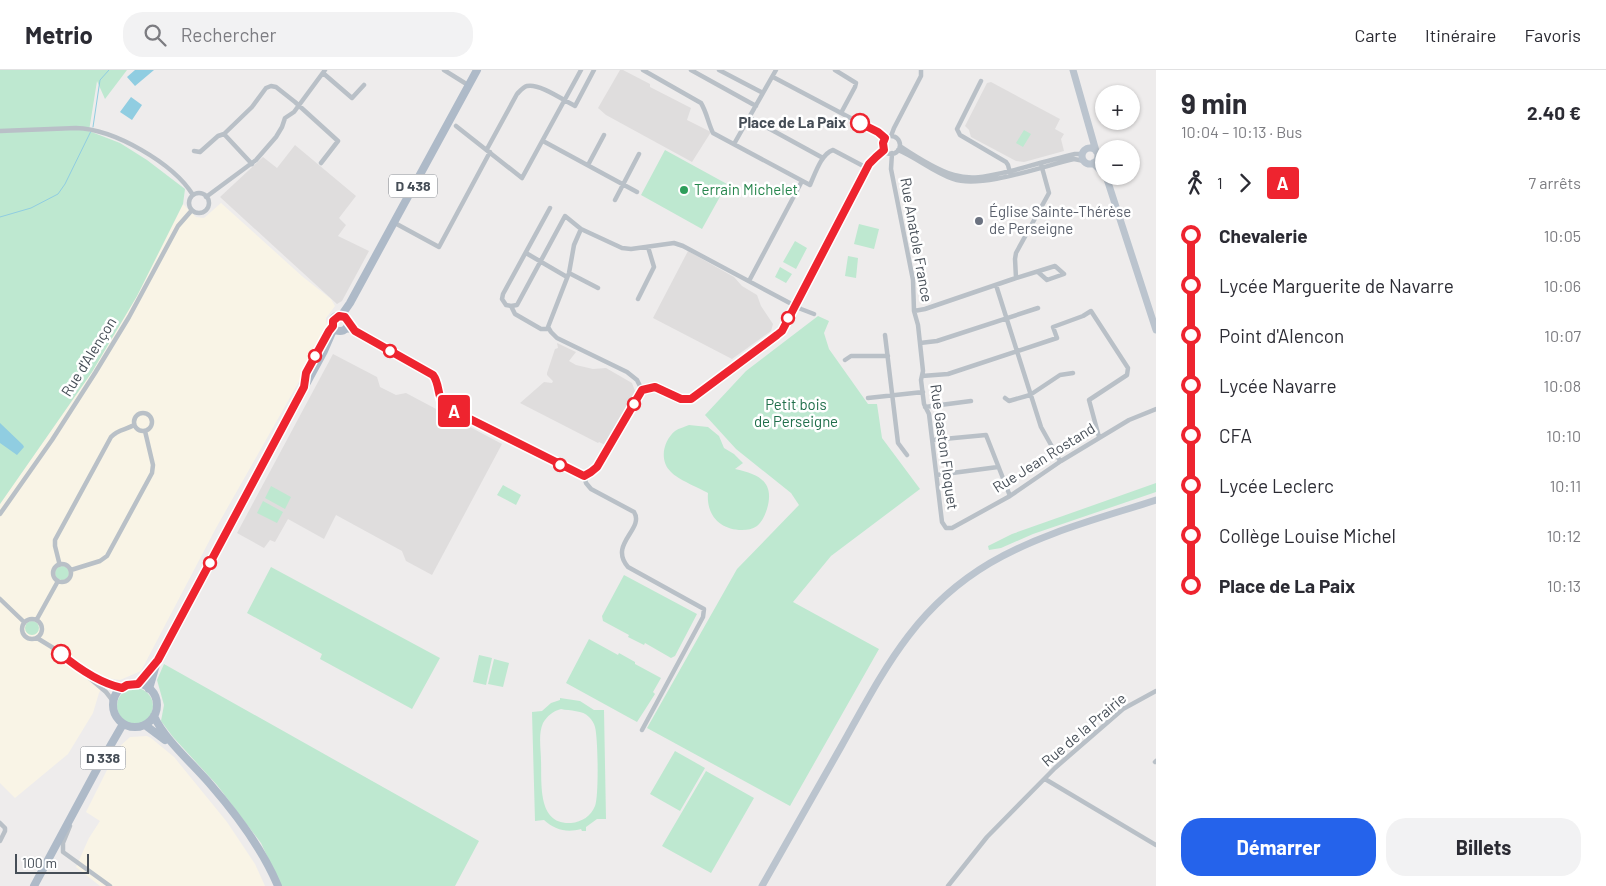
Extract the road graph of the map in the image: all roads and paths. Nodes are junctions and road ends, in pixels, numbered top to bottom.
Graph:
1 (444, 70) edge
2 (476, 70) edge
3 (581, 70) edge
4 (594, 70) edge
5 (643, 70) edge
6 (691, 70) edge
7 (718, 70) edge
8 (776, 70) edge
9 (835, 70) edge
10 (921, 70) edge
11 (1073, 70) edge
12 (324, 72) edge
13 (772, 77) junction
14 (982, 81) dead end
15 (364, 85) dead end
16 (468, 85) junction
17 (763, 93) junction
18 (564, 100) junction
19 (298, 106) junction
20 (756, 106) junction
21 (841, 113) junction
22 (750, 118) junction
23 (456, 126) dead end
24 (1090, 129) junction
25 (0, 131) edge
26 (224, 134) junction
27 (604, 136) dead end
28 (891, 136) junction
29 (885, 138) junction
30 (543, 141) junction
31 (734, 144) junction
32 (899, 148) junction
33 (489, 150) junction
34 (884, 150) junction
35 (194, 151) dead end
36 (892, 153) junction
37 (639, 154) dead end
38 (1085, 155) junction
39 (823, 158) junction
40 (1095, 158) junction
41 (321, 163) dead end
42 (252, 164) junction
43 (588, 166) junction
44 (1042, 166) junction
45 (867, 168) junction
46 (1010, 173) junction
47 (802, 181) junction
48 (623, 184) junction
49 (1108, 185) edge
50 (637, 192) dead end
51 (193, 195) junction
52 (206, 197) junction
53 (615, 200) dead end
54 (550, 208) dead end
55 (192, 210) junction
56 (393, 222) junction
57 (581, 229) junction
58 (648, 247) junction
59 (526, 253) junction
60 (541, 261) junction
61 (1038, 272) junction
62 (568, 275) junction
63 (1016, 278) junction
64 (749, 281) junction
65 (996, 285) junction
66 (598, 288) dead end
67 (638, 299) dead end
68 (508, 306) junction
69 (795, 306) junction
70 (1038, 308) dead end
71 (914, 311) junction
72 (814, 314) dead end
73 (1007, 319) junction
74 (342, 324) junction
75 (549, 329) junction
76 (1156, 330) edge
77 (886, 334) dead end
78 (920, 343) junction
79 (1016, 352) junction
80 (888, 356) junction
81 (845, 360) dead end
82 (1073, 373) dead end
83 (922, 376) junction
84 (642, 390) junction
85 (923, 392) junction
86 (1030, 395) junction
87 (893, 396) junction
88 (868, 398) dead end
89 (1005, 398) dead end
90 (971, 401) dead end
91 (925, 406) junction
92 (1156, 409) edge
93 (134, 425) junction
94 (145, 431) junction
95 (1099, 437) junction
96 (932, 440) junction
97 (907, 455) dead end
98 (1060, 461) junction
99 (998, 467) junction
100 (936, 475) junction
101 (584, 476) junction
102 (1010, 496) junction
103 (1156, 500) edge
104 (0, 514) edge
105 (946, 528) joint
106 (59, 565) junction
107 (71, 570) junction
108 (58, 581) junction
109 (0, 599) edge
110 (37, 619) junction
111 (24, 622) junction
112 (42, 631) junction
113 (37, 638) junction
114 (50, 645) junction
115 (158, 660) junction
116 (71, 662) junction
117 (138, 684) junction
118 (122, 688) junction
119 (149, 688) junction
120 (1156, 692) edge
121 (113, 701) junction
122 (154, 716) junction
123 (123, 724) junction
124 (145, 725) junction
125 (642, 730) dead end
126 (1045, 779) junction
127 (84, 793) junction
128 (238, 818) junction
129 (0, 823) edge
130 (0, 842) edge
131 (1156, 845) edge
132 (34, 886) edge
133 (110, 886) edge
134 (278, 886) edge
135 (762, 886) edge
136 (948, 886) edge

1 - 16 street
2 - 16 main road, D 438
3 - 18 street
4 - 18 street
5 - 31 street
6 - 20 street
7 - 17 street
8 - 13 street
9 - 21 street
10 - 28 street
11 - 24 main road
12 - 15 street
12 - 19 street
13 - 17 street
13 - 21 street
14 - 46 street
16 - 56 main road, D 438
17 - 20 street
18 - 30 street
18 - 33 street
19 - 26 street
19 - 41 street
19 - 42 street
20 - 22 street
21 - 29 street
22 - 31 street
22 - 39 street
23 - 33 street
24 - 38 main road
24 - 40 main road
25 - 51 street
26 - 35 street
26 - 42 street
27 - 43 street
28 - 29 street
28 - 32 street
29 - 34 street
30 - 33 street
30 - 43 street
31 - 47 street
32 - 36 street
32 - 46 street
33 - 56 street
34 - 36 street
34 - 45 street
36 - 71 street, Rue Anatole France
37 - 48 street
38 - 40 main road
38 - 40 main road
38 - 44 street
38 - 44 street
39 - 45 street
39 - 47 street
42 - 52 street
43 - 48 street
44 - 46 street
44 - 63 street
45 - 69 street
47 - 64 street
48 - 50 street
48 - 53 street
49 - 76 main road
51 - 52 street
51 - 55 street
52 - 55 street
54 - 59 street
55 - 104 street, Rue d'Alençon
56 - 74 main road, D 438
57 - 58 street
57 - 60 street
57 - 62 street
58 - 64 street
58 - 67 street
59 - 60 street
59 - 68 street
60 - 62 street
60 - 68 street
61 - 61 street
61 - 63 street, Rue Anatole France
62 - 66 street
62 - 75 street
63 - 65 street, Rue Anatole France
64 - 69 street
65 - 71 street, Rue Anatole France
65 - 73 street
68 - 75 street
69 - 72 street
69 - 84 street
70 - 73 street
71 - 78 street, Rue Gaston Floquet
73 - 78 street
73 - 79 street
74 - 101 street
74 - 115 main road
75 - 84 street
77 - 80 street
78 - 83 street, Rue Gaston Floquet
79 - 83 street
79 - 86 street
79 - 95 street
80 - 81 street
80 - 87 street
82 - 86 street
83 - 85 street, Rue Gaston Floquet
84 - 101 street
85 - 87 street
85 - 91 street, Rue Gaston Floquet
86 - 89 street
86 - 98 street
87 - 88 street
87 - 97 street
90 - 91 street
91 - 96 street, Rue Gaston Floquet
92 - 95 street, Rue Jean Rostand
93 - 94 street
93 - 94 street
93 - 106 street
94 - 107 street
95 - 98 street, Rue Jean Rostand
96 - 99 street
96 - 100 street, Rue Gaston Floquet
98 - 102 street, Rue Jean Rostand
99 - 100 street
99 - 102 street
100 - 105 street, Rue Gaston Floquet
101 - 125 street
102 - 105 street, Rue Jean Rostand
103 - 135 main road
106 - 107 street
106 - 108 street
107 - 108 street
108 - 110 street
109 - 111 street
110 - 111 street
110 - 112 street
111 - 113 street
112 - 113 street
112 - 114 street
113 - 114 street
114 - 116 street
115 - 117 main road
115 - 119 main road
116 - 118 street
116 - 121 street
117 - 118 main road
117 - 119 main road
118 - 121 main road
119 - 122 main road
120 - 126 street, Rue de la Prairie
121 - 123 main road
122 - 124 main road
122 - 128 main road
123 - 124 main road
123 - 127 main road, D 338
124 - 128 main road
126 - 131 street
126 - 136 street, Rue de la Prairie
127 - 132 main road, D 338
127 - 133 street
128 - 134 main road
129 - 130 street

